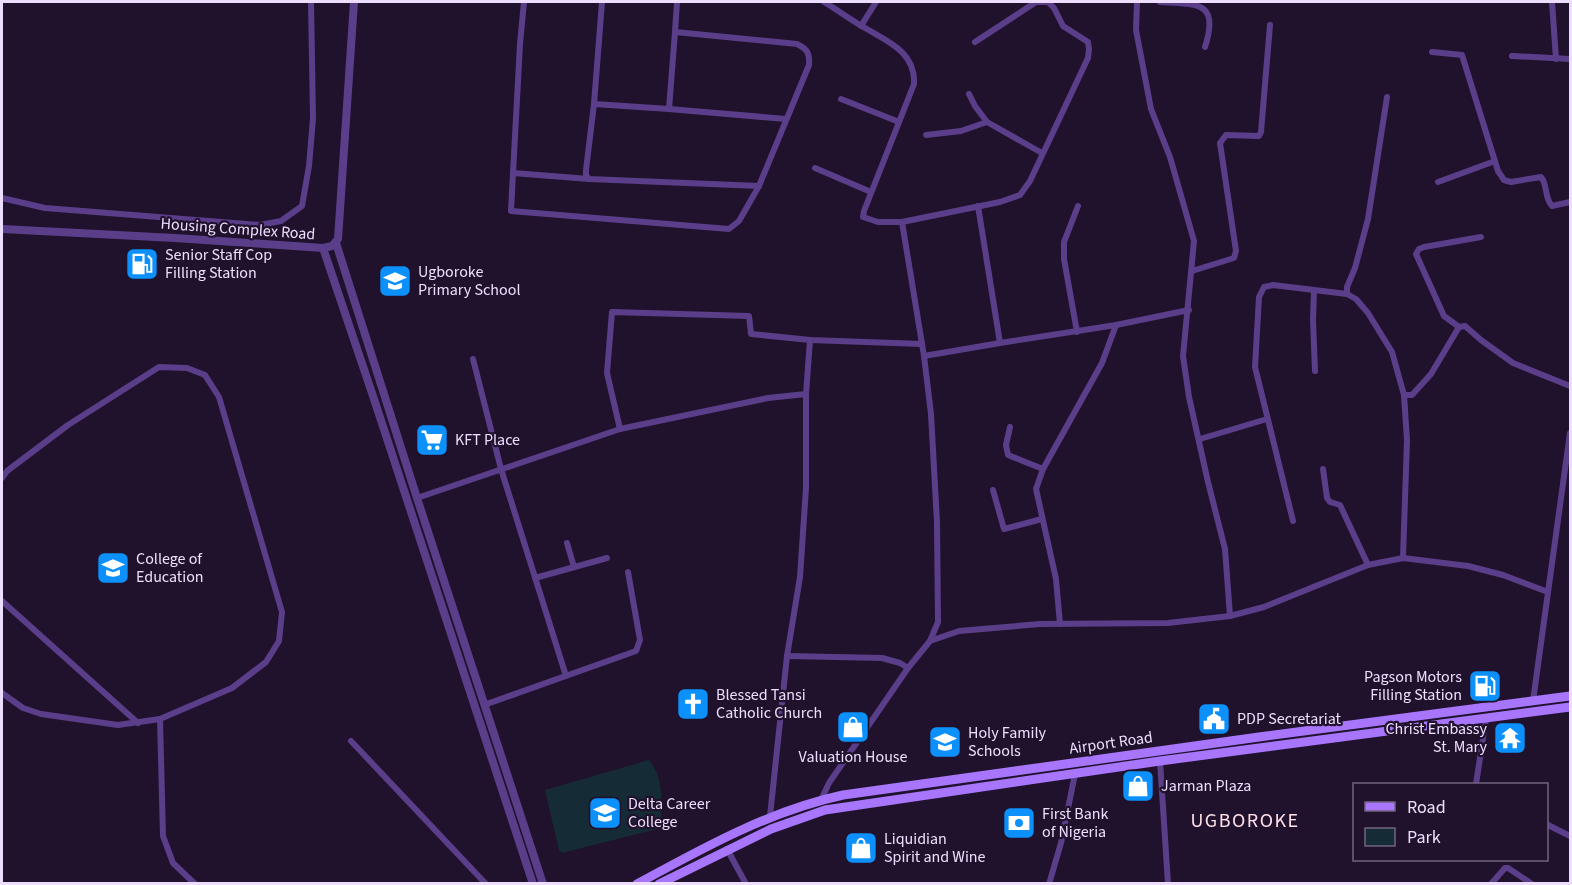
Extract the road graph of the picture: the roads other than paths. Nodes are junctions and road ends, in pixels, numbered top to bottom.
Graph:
1 (311, 2) edge
2 (354, 2) edge
3 (524, 2) edge
4 (602, 2) edge
5 (677, 2) edge
6 (824, 2) edge
7 (876, 2) edge
8 (1137, 2) edge
9 (1160, 2) edge
10 (1552, 2) edge
11 (1029, 4) edge
12 (1270, 25) dead end
13 (861, 26) junction
14 (675, 32) junction
15 (975, 42) dead end
16 (1205, 47) dead end
17 (1432, 52) dead end
18 (1512, 56) dead end
19 (1570, 58) edge
20 (1556, 59) junction
21 (969, 94) dead end
22 (1387, 97) dead end
23 (841, 99) dead end
24 (594, 104) junction
25 (669, 109) junction
26 (786, 119) junction
27 (899, 122) junction
28 (987, 122) junction
29 (927, 135) dead end
30 (1042, 153) junction
31 (1495, 161) junction
32 (815, 168) dead end
33 (513, 173) junction
34 (589, 179) junction
35 (1438, 182) dead end
36 (759, 186) junction
37 (871, 192) junction
38 (2, 198) edge
39 (1570, 202) edge
40 (978, 206) junction
41 (1078, 206) dead end
42 (902, 222) junction
43 (2, 229) edge
44 (1481, 237) dead end
45 (336, 243) junction
46 (323, 248) junction
47 (1192, 271) junction
48 (1314, 291) junction
49 (1347, 294) junction
50 (1189, 310) junction
51 (1116, 326) junction
52 (1459, 327) junction
53 (1077, 332) junction
54 (810, 340) junction
55 (1000, 343) junction
56 (922, 344) junction
57 (924, 356) junction
58 (472, 359) dead end
59 (1315, 371) dead end
60 (1570, 386) edge
61 (806, 394) junction
62 (1404, 395) junction
63 (1267, 419) junction
64 (1010, 427) dead end
65 (620, 429) junction
66 (1570, 433) edge
67 (1200, 439) junction
68 (501, 469) junction
69 (1043, 469) junction
70 (1323, 469) dead end
71 (2, 478) edge
72 (993, 490) dead end
73 (417, 498) junction
74 (1042, 519) junction
75 (1293, 521) dead end
76 (567, 543) dead end
77 (607, 558) dead end
78 (1403, 558) junction
79 (1368, 565) junction
80 (574, 567) junction
81 (628, 572) dead end
82 (535, 578) junction
83 (1548, 592) junction
84 (2, 601) edge
85 (1230, 616) junction
86 (1060, 624) junction
87 (930, 641) junction
88 (788, 656) junction
89 (908, 668) junction
90 (566, 676) junction
91 (2, 693) edge
92 (1570, 696) edge
93 (1533, 702) junction
94 (484, 705) junction
95 (1570, 707) edge
96 (160, 719) junction
97 (1486, 719) junction
98 (138, 723) junction
99 (351, 741) dead end
100 (1160, 761) junction
101 (1075, 774) junction
102 (931, 782) junction
103 (1476, 783) edge
104 (933, 795) junction
105 (821, 800) junction
106 (770, 816) junction
107 (1548, 825) edge
108 (1570, 836) edge
109 (727, 849) junction
110 (1051, 883) edge
111 (195, 884) edge
112 (486, 884) edge
113 (533, 884) edge
114 (543, 884) edge
115 (637, 884) edge
116 (659, 884) edge
117 (746, 884) edge
118 (1168, 884) edge
119 (1491, 884) edge
120 (1532, 884) edge

1 - 38 street
2 - 45 street, Housing Complex Road
3 - 33 street
4 - 24 street
5 - 14 street
6 - 13 street
7 - 13 street
8 - 47 street
9 - 16 street
10 - 20 street
11 - 15 street
11 - 30 street
12 - 47 street
13 - 27 street
14 - 25 street
14 - 26 street
17 - 31 street
18 - 20 street
19 - 20 street
21 - 28 street
22 - 49 street
23 - 27 street
24 - 25 street
24 - 34 street
25 - 26 street
26 - 36 street
27 - 37 street
28 - 29 street
28 - 30 street
30 - 40 street
31 - 35 street
31 - 39 street
32 - 37 street
33 - 34 street
33 - 36 street
34 - 36 street
37 - 42 street
40 - 42 street
40 - 55 street
41 - 53 street
42 - 56 street
43 - 46 street, Housing Complex Road
44 - 52 street
45 - 46 street, Housing Complex Road
45 - 73 street
46 - 113 street
47 - 50 street
48 - 49 street
48 - 59 street
48 - 63 street
49 - 62 street
50 - 51 street
50 - 67 street
51 - 53 street
51 - 69 street
52 - 60 street
52 - 62 street
53 - 55 street
54 - 56 street
54 - 61 street
54 - 65 street
55 - 57 street
56 - 57 street
57 - 87 street
58 - 68 street
61 - 65 street
61 - 88 street
62 - 78 street
63 - 67 street
63 - 75 street
64 - 69 street
65 - 68 street
66 - 83 street
67 - 85 street
68 - 73 street
68 - 82 street
69 - 74 street
70 - 79 street
71 - 96 street
72 - 74 street
73 - 94 street
74 - 86 street
76 - 80 street
77 - 80 street
78 - 79 street
78 - 83 street
79 - 85 street
80 - 82 street
81 - 90 street
82 - 90 street
83 - 93 street
84 - 98 street
85 - 86 street
86 - 87 street
87 - 89 street
88 - 89 street
88 - 106 street
89 - 105 street
90 - 94 street
91 - 98 street
92 - 93 main road, Airport Road
93 - 102 main road, Airport Road
94 - 114 street
95 - 97 main road, Airport Road
96 - 98 street
96 - 111 street
97 - 100 main road, Airport Road
97 - 103 street
99 - 112 street
100 - 101 main road, Airport Road
100 - 118 street
101 - 104 main road, Airport Road
101 - 110 street
102 - 104 main road
102 - 105 main road, Airport Road
104 - 109 main road, Airport Road
105 - 106 main road, Airport Road
106 - 115 main road, Airport Road
107 - 108 street
109 - 116 main road, Airport Road
109 - 117 street
119 - 120 street

